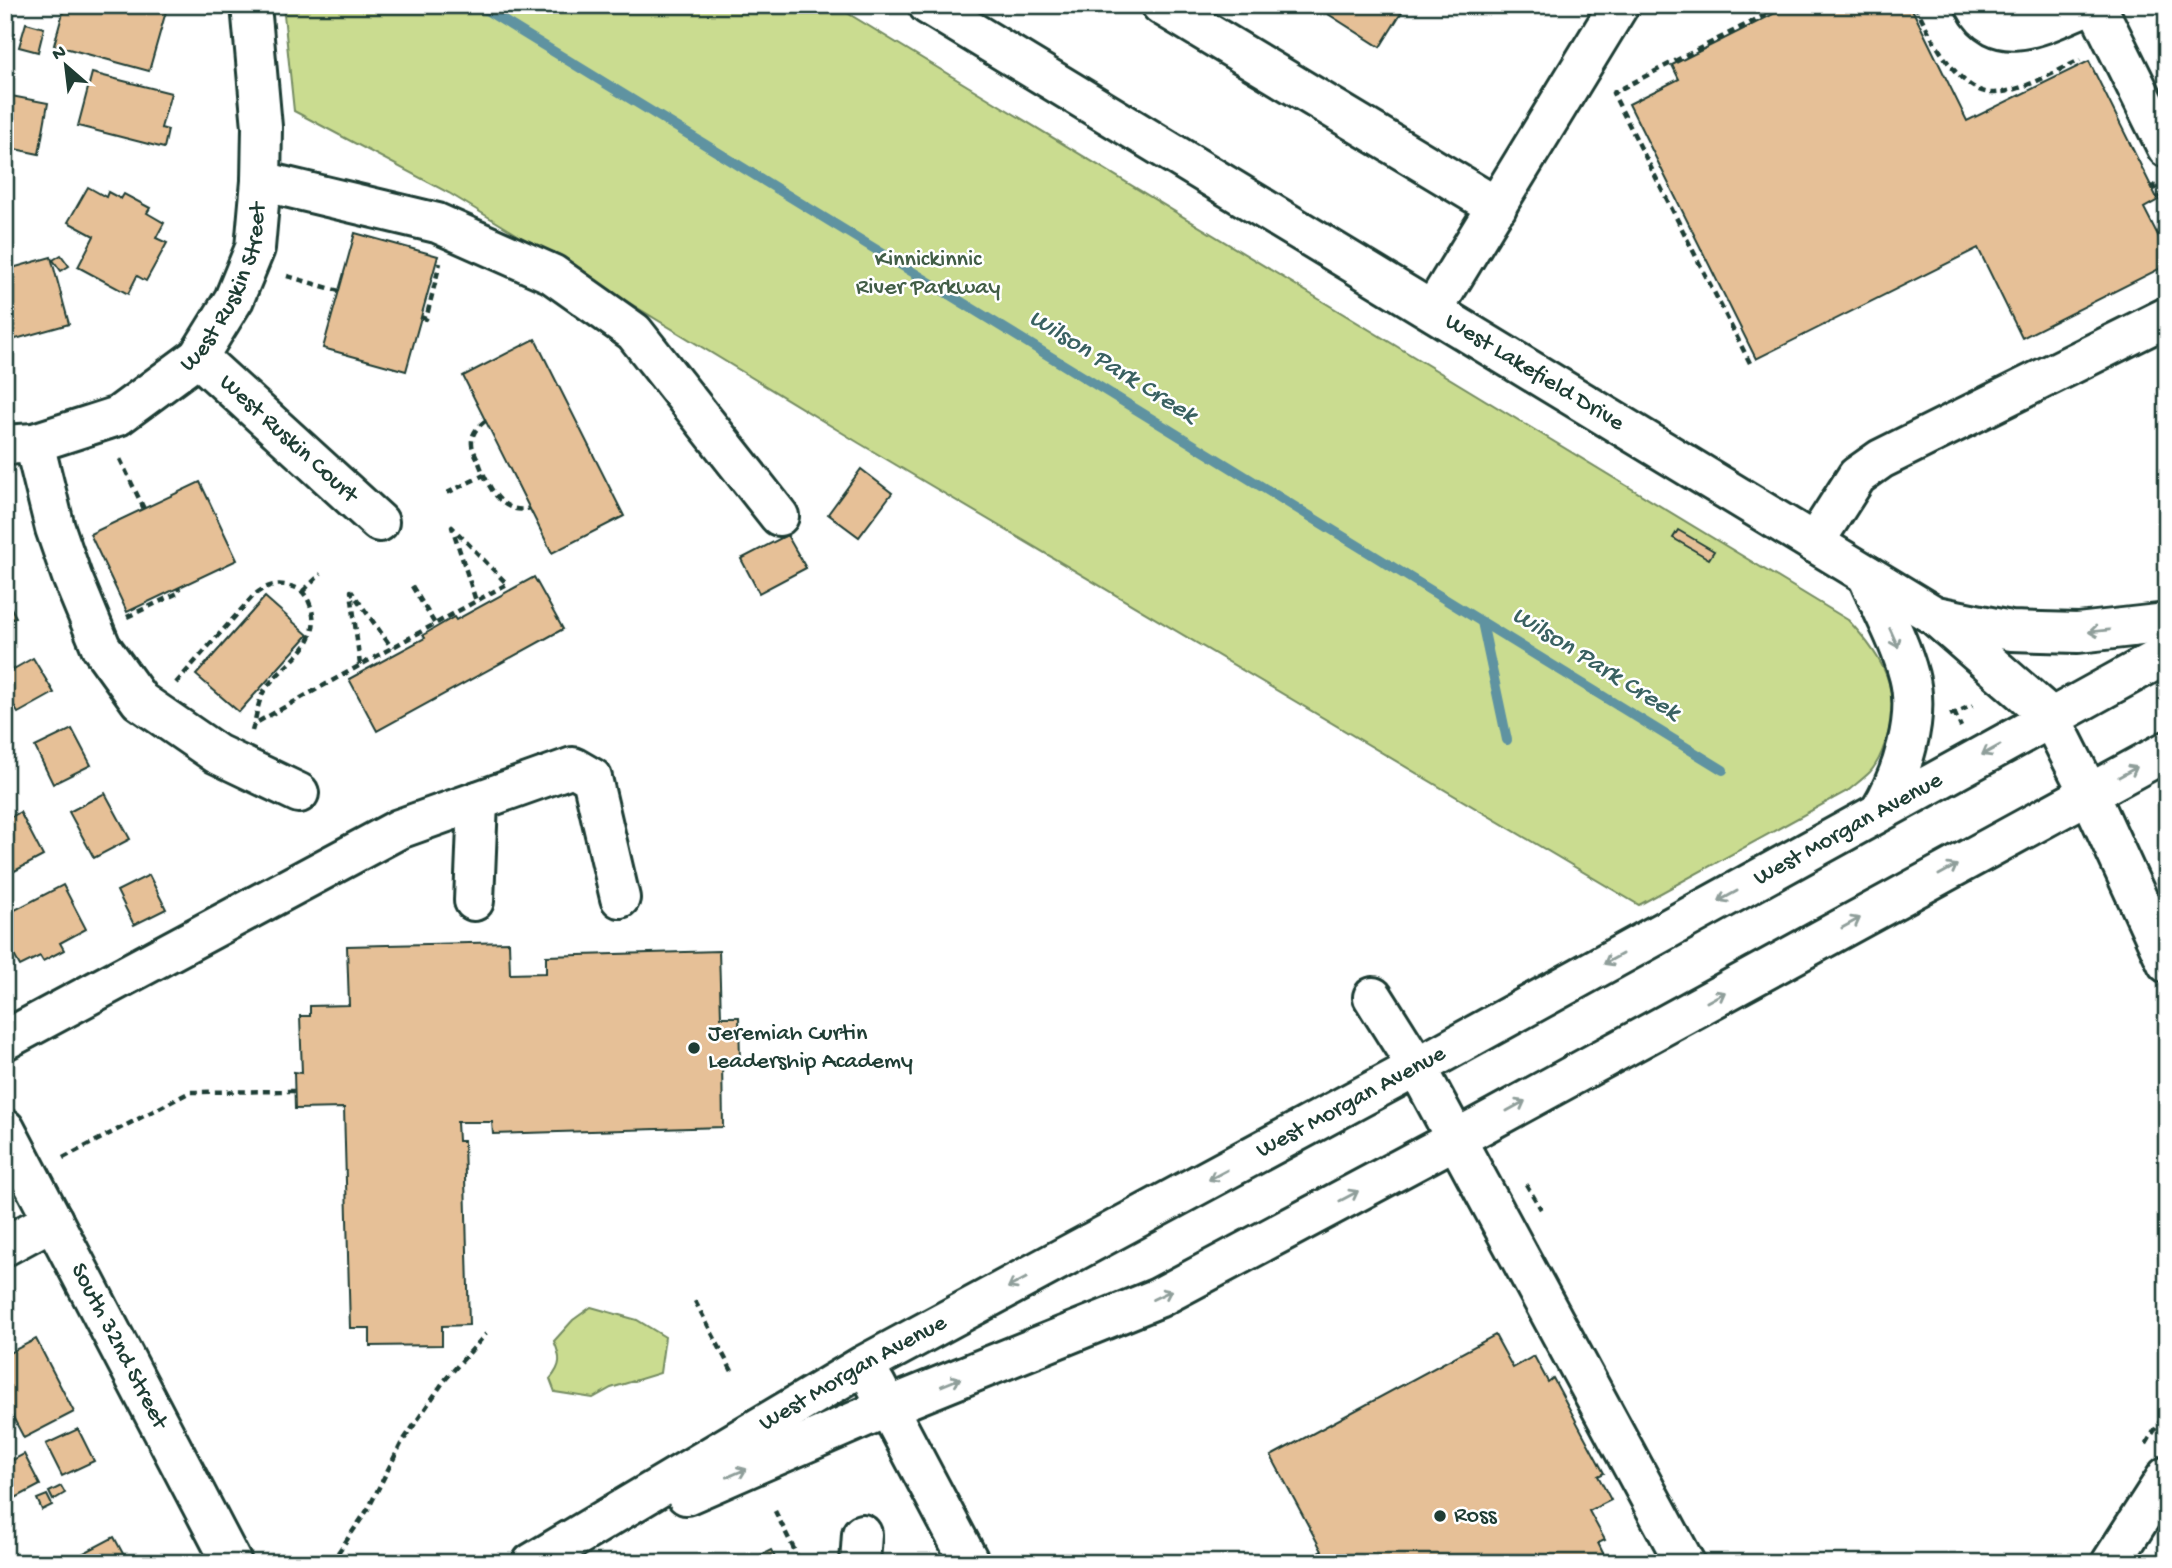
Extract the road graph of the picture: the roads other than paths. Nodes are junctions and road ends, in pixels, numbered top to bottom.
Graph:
1 (251, 5) edge
2 (928, 5) edge
3 (1161, 5) edge
4 (1619, 5) edge
5 (1975, 5) edge
6 (2088, 5) edge
7 (2096, 5) edge
8 (2158, 161) edge
9 (261, 181) junction
10 (1497, 207) junction
11 (1433, 310) junction
12 (2167, 317) edge
13 (198, 356) junction
14 (20, 444) edge
15 (779, 516) dead end
16 (379, 522) dead end
17 (1814, 543) junction
18 (1867, 575) junction
19 (1935, 616) junction
20 (2167, 623) edge
21 (2167, 654) edge
22 (2050, 716) junction
23 (2167, 751) edge
24 (299, 793) dead end
25 (2089, 793) junction
26 (478, 801) junction
27 (1880, 811) junction
28 (620, 898) dead end
29 (474, 901) dead end
30 (2167, 963) edge
31 (1373, 997) dead end
32 (5, 1040) edge
33 (1417, 1067) junction
34 (5, 1129) edge
35 (1456, 1139) junction
36 (53, 1220) junction
37 (5, 1246) edge
38 (864, 1365) junction
39 (888, 1407) junction
40 (2167, 1476) edge
41 (538, 1561) edge
42 (232, 1563) edge
43 (970, 1563) edge
44 (1685, 1563) edge
45 (2111, 1563) edge

1 - 9 street, West Ruskin Street
2 - 11 street, West Lakefield Drive
3 - 10 street
4 - 10 street
5 - 6 street
7 - 8 street
9 - 13 street, West Ruskin Street
9 - 15 street
10 - 11 street
11 - 17 street, West Lakefield Drive
12 - 17 street
13 - 14 street, West Ruskin Street
13 - 16 street, West Ruskin Court
14 - 24 street
17 - 18 street, West Lakefield Drive
18 - 19 street, West Lakefield Drive
18 -> 27 street
20 -> 19 street
19 - 22 street, West Lakefield Drive
21 - 22 street, West Morgan Avenue
22 - 25 street, West Lakefield Drive
22 -> 27 street, West Morgan Avenue
25 -> 23 street, West Morgan Avenue
25 - 30 street, West Lakefield Drive
35 -> 25 street, West Morgan Avenue
26 - 28 street
26 - 29 street
26 - 32 street
27 -> 33 street, West Morgan Avenue
31 - 33 street
33 - 35 street
33 -> 38 street, West Morgan Avenue
34 - 36 street, South 32nd Street
39 -> 35 street, West Morgan Avenue
35 - 44 street
36 - 37 street
36 - 42 street, South 32nd Street
38 - 39 street
38 - 41 street, West Morgan Avenue
41 -> 39 street, West Morgan Avenue
39 - 43 street
40 - 45 street

